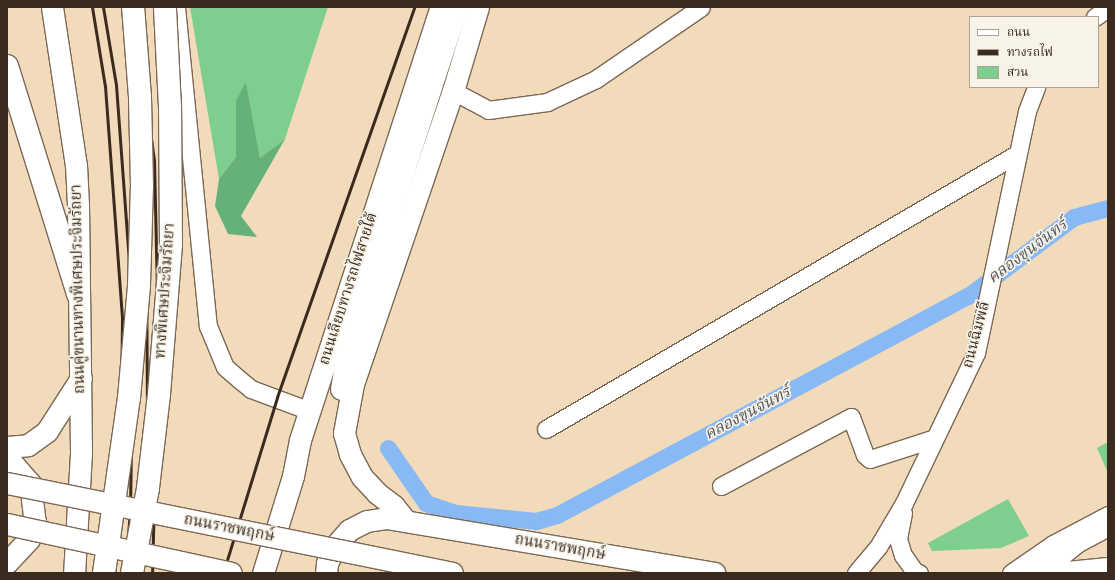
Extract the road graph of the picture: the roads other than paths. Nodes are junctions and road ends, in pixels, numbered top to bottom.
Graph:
1 (52, 7) edge
2 (133, 7) edge
3 (165, 7) edge
4 (176, 7) edge
5 (441, 7) edge
6 (457, 7) edge
7 (478, 7) edge
8 (701, 7) edge
9 (7, 66) edge
10 (1036, 88) edge
11 (453, 91) junction
12 (1017, 154) junction
13 (78, 294) junction
14 (350, 336) junction
15 (81, 378) junction
16 (310, 411) junction
17 (546, 429) dead end
18 (344, 433) junction
19 (935, 438) junction
20 (7, 447) edge
21 (7, 457) edge
22 (293, 476) junction
23 (7, 483) edge
24 (721, 486) dead end
25 (904, 503) junction
26 (1108, 514) edge
27 (406, 521) junction
28 (7, 524) edge
29 (1108, 525) edge
30 (93, 544) junction
31 (1108, 562) edge
32 (7, 563) edge
33 (1108, 568) edge
34 (74, 573) edge
35 (104, 573) edge
36 (132, 573) edge
37 (177, 573) edge
38 (231, 573) edge
39 (263, 573) edge
40 (326, 573) edge
41 (452, 573) edge
42 (714, 573) edge
43 (856, 573) edge
44 (919, 573) edge
45 (1011, 573) edge
46 (1038, 573) edge
47 (1057, 573) edge
48 (1061, 573) edge

1 - 13 main road, ถนนคู่ขนานทางพิเศษประจิมรัถยา
2 - 35 highway, ทางพิเศษประจิมรัถยา, bridge
3 - 36 highway, ทางพิเศษประจิมรัถยา, bridge
4 - 16 street
5 - 16 main road, ถนนเลียบทางรถไฟสายใต้
6 - 14 main road
7 - 11 main road
8 - 11 street
9 - 13 highway
10 - 12 street, ถนนฉิมพลี
11 - 18 main road
12 - 17 street
12 - 19 street, ถนนฉิมพลี
13 - 15 main road, ถนนคู่ขนานทางพิเศษประจิมรัถยา
14 - 18 main road
14 - 22 main road
15 - 20 main road
15 - 34 main road, ถนนคู่ขนานทางพิเศษประจิมรัถยา
16 - 22 main road, ถนนเลียบทางรถไฟสายใต้
18 - 27 main road
19 - 24 street
19 - 25 street, ถนนฉิมพลี
21 - 32 main road
22 - 39 main road, ถนนเลียบทางรถไฟสายใต้
23 - 41 main road, ถนนราชพฤกษ์, bridge
25 - 43 street, ถนนฉิมพลี
25 - 44 street, ถนนฉิมพลี
26 - 45 street
27 - 40 main road, ถนนราชพฤกษ์
27 - 42 main road, ถนนราชพฤกษ์
28 - 30 main road, bridge
29 - 46 main road
30 - 37 main road, bridge
30 - 38 main road, bridge
31 - 48 main road
33 - 48 main road
47 - 48 main road

